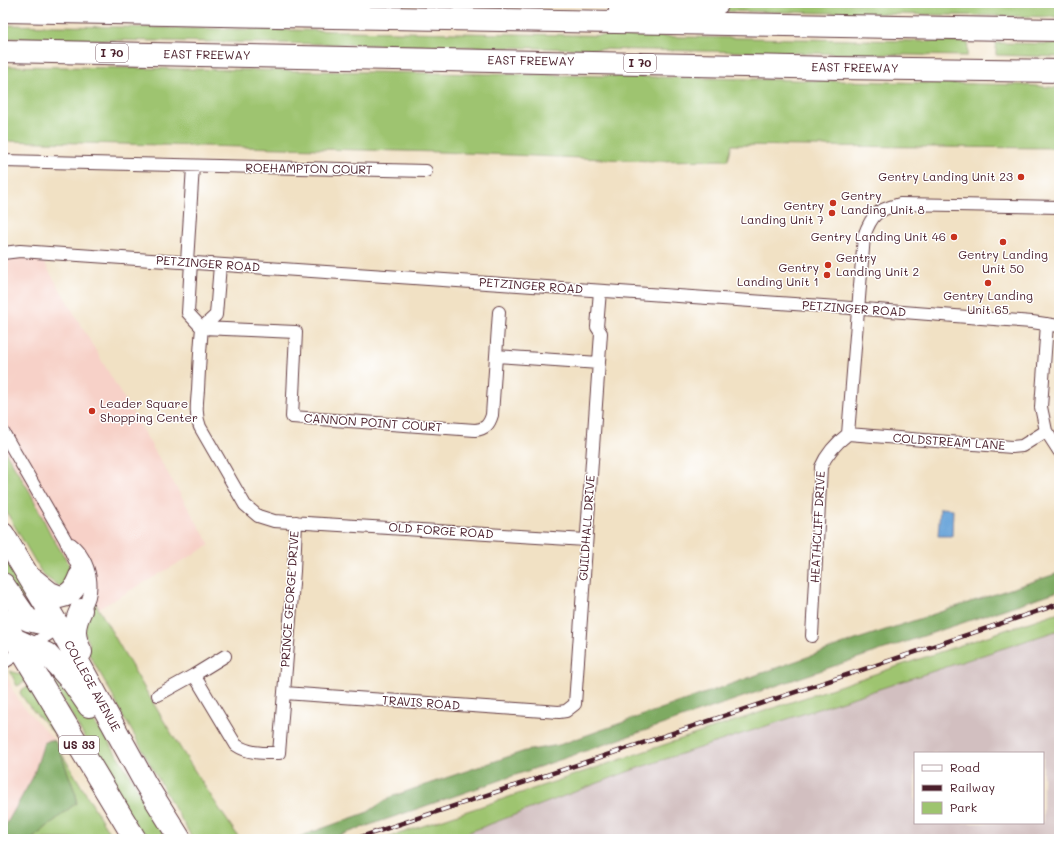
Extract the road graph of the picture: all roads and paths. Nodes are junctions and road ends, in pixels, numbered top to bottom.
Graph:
1 (718, 3) edge
2 (3, 11) edge
3 (556, 22) junction
4 (1059, 30) edge
5 (3, 51) edge
6 (1059, 71) edge
7 (3, 161) edge
8 (193, 166) junction
9 (426, 171) dead end
10 (1059, 207) edge
11 (3, 254) edge
12 (189, 262) junction
13 (220, 265) junction
14 (604, 291) junction
15 (858, 309) junction
16 (499, 312) dead end
17 (1053, 325) edge
18 (202, 328) junction
19 (496, 356) junction
20 (599, 363) junction
21 (1046, 431) junction
22 (3, 432) edge
23 (848, 434) junction
24 (1059, 451) edge
25 (296, 522) junction
26 (3, 534) edge
27 (65, 539) junction
28 (586, 540) junction
29 (27, 575) junction
30 (80, 576) junction
31 (3, 584) edge
32 (81, 610) junction
33 (3, 620) edge
34 (50, 621) junction
35 (812, 636) dead end
36 (18, 645) edge
37 (226, 656) dead end
38 (3, 663) edge
39 (194, 675) junction
40 (284, 693) junction
41 (158, 695) dead end
42 (559, 712) joint
43 (110, 719) junction
44 (145, 782) junction
45 (135, 839) edge
46 (180, 839) edge

1 - 3 highway
2 - 3 highway
3 - 4 highway
5 - 6 highway, EAST FREEWAY / I 70
7 - 8 street, ROEHAMPTON COURT
8 - 9 street, ROEHAMPTON COURT
8 - 12 street
10 - 15 street
11 - 12 street, PETZINGER ROAD
12 - 13 street, PETZINGER ROAD
12 - 18 street
13 - 14 street, PETZINGER ROAD
13 - 18 street
14 - 15 street, PETZINGER ROAD
14 - 20 street, GUILDHALL DRIVE
15 - 17 street, PETZINGER ROAD
15 - 23 street
16 - 19 street, CANNON POINT COURT
17 - 21 street
18 - 19 street, CANNON POINT COURT
18 - 25 street, PRINCE GEORGE DRIVE
19 - 20 street
20 - 28 street, GUILDHALL DRIVE
21 - 23 street, COLDSTREAM LANE
21 - 24 street
22 - 27 street
23 - 35 street, HEATHCLIFF DRIVE
25 - 28 street, OLD FORGE ROAD
25 - 40 street, PRINCE GEORGE DRIVE
26 - 29 highway, COLLEGE AVENUE / US 33
27 - 30 street
27 - 32 street
28 - 42 street, GUILDHALL DRIVE
29 - 30 highway
29 - 34 highway, COLLEGE AVENUE / US 33
30 - 34 street
31 - 34 highway
32 - 34 street
32 - 43 highway
33 - 36 highway, US 33
34 - 36 street
34 - 36 street
34 - 43 highway, COLLEGE AVENUE / US 33
36 - 38 street
36 - 44 highway
36 - 45 highway, US 33
37 - 39 street
39 - 40 street, PRINCE GEORGE DRIVE
39 - 41 street
40 - 42 street, TRAVIS ROAD
43 - 44 highway, COLLEGE AVENUE / US 33
44 - 46 highway, COLLEGE AVENUE / US 33

